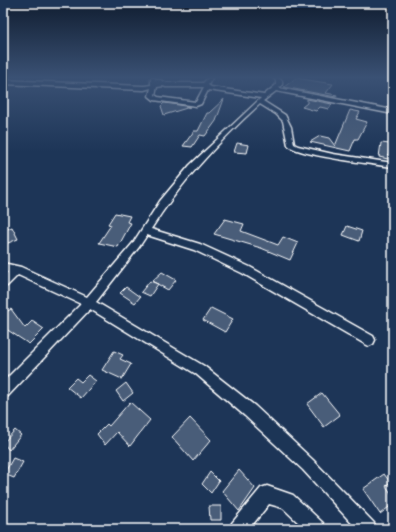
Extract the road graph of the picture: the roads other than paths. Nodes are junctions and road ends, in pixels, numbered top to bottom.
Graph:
1 (187, 103) edge
2 (199, 103) edge
3 (260, 103) edge
4 (267, 103) edge
5 (348, 103) edge
6 (393, 112) edge
7 (393, 165) edge
8 (145, 231) junction
9 (3, 267) edge
10 (17, 270) junction
11 (3, 283) edge
12 (89, 302) junction
13 (369, 340) dead end
14 (3, 391) edge
15 (238, 529) edge
16 (317, 529) edge
17 (368, 529) edge

1 - 2 street
3 - 8 street
4 - 7 street
5 - 6 street
8 - 12 street
8 - 13 street
9 - 10 street
10 - 11 street
10 - 12 street
12 - 14 street
12 - 17 street
15 - 16 street

